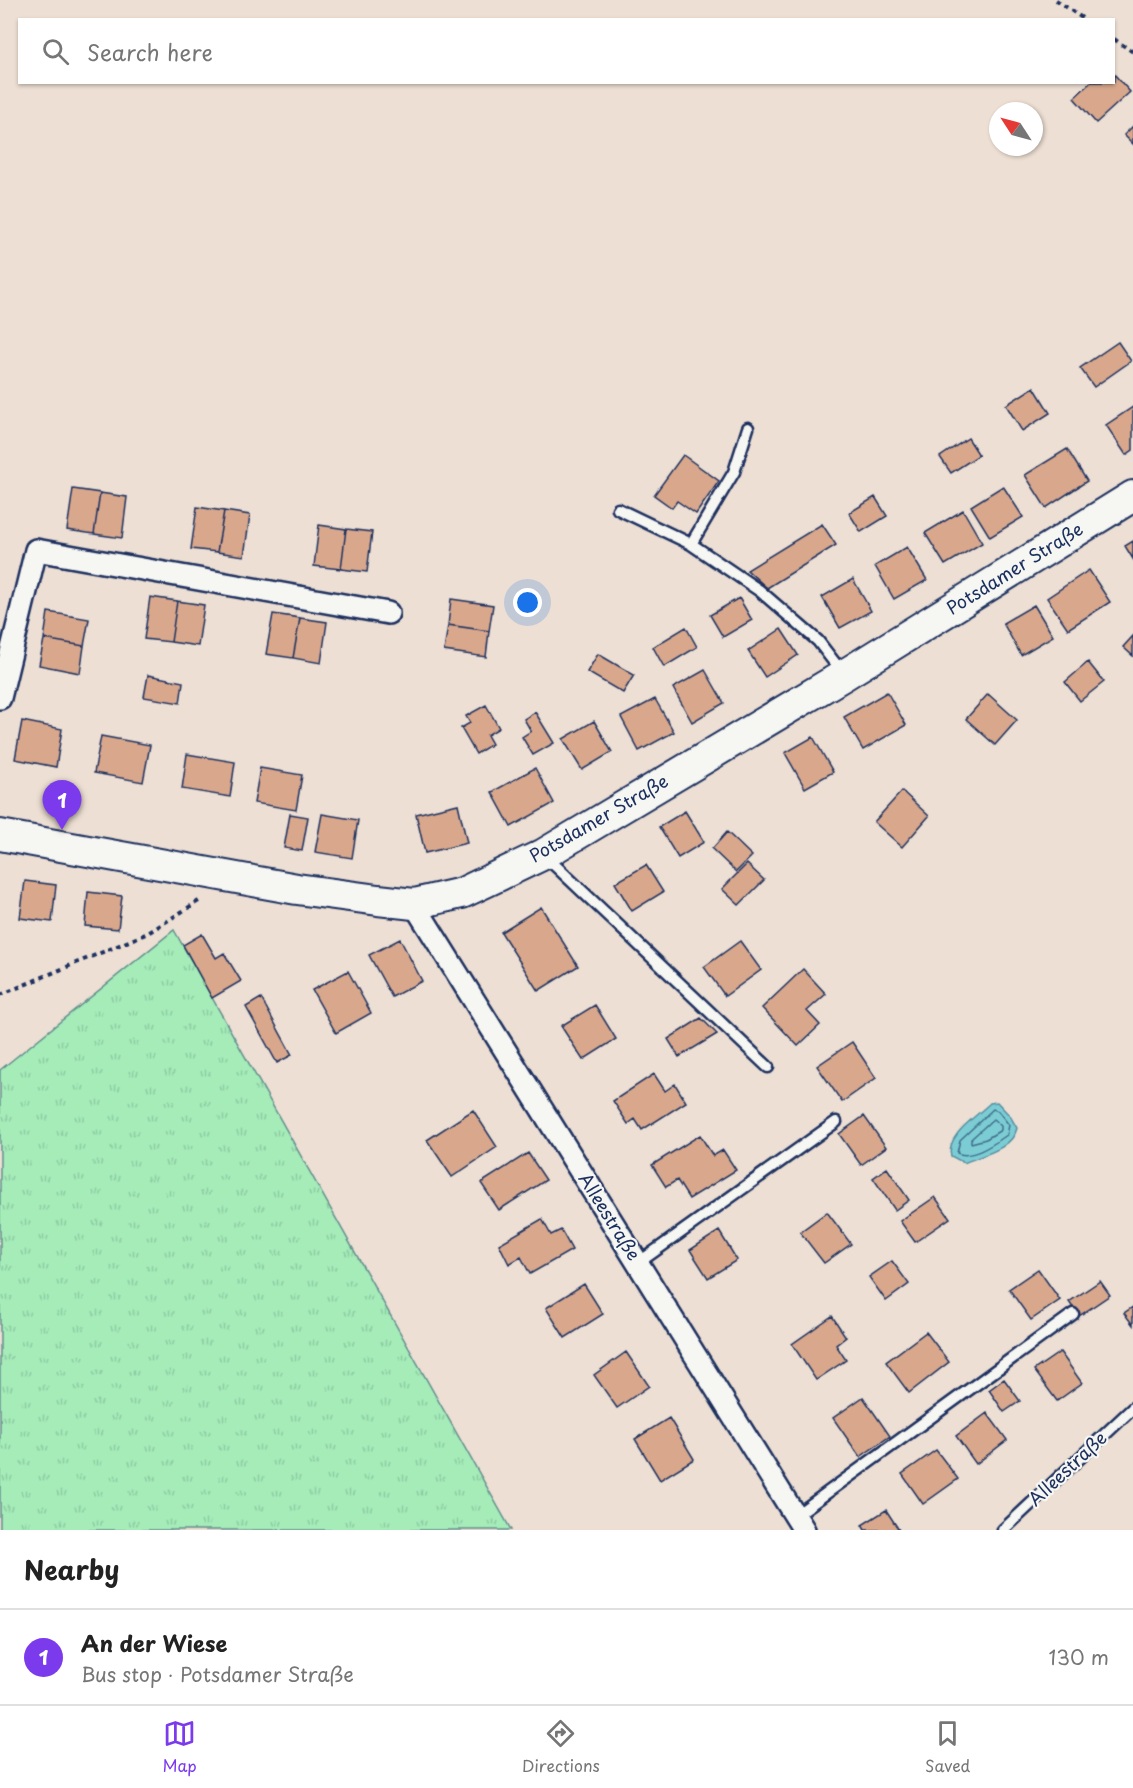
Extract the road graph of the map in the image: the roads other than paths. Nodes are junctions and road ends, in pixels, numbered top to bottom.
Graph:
1 (748, 428) dead end
2 (1133, 496) edge
3 (618, 509) dead end
4 (691, 544) junction
5 (388, 613) dead end
6 (844, 675) junction
7 (0, 698) edge
8 (0, 835) edge
9 (544, 854) junction
10 (414, 904) junction
11 (768, 1067) dead end
12 (836, 1122) dead end
13 (638, 1263) junction
14 (1073, 1314) dead end
15 (1133, 1408) edge
16 (800, 1523) edge
17 (1003, 1530) edge

1 - 4 lane
2 - 6 main road, Potsdamer Straße
3 - 4 lane
4 - 6 lane
5 - 7 street
6 - 9 main road, Potsdamer Straße
8 - 10 main road, Potsdamer Straße
9 - 10 main road, Potsdamer Straße
9 - 11 lane
10 - 13 street, Alleestraße
12 - 13 lane
13 - 16 street, Alleestraße
14 - 16 lane
15 - 17 lane, Alleestraße

